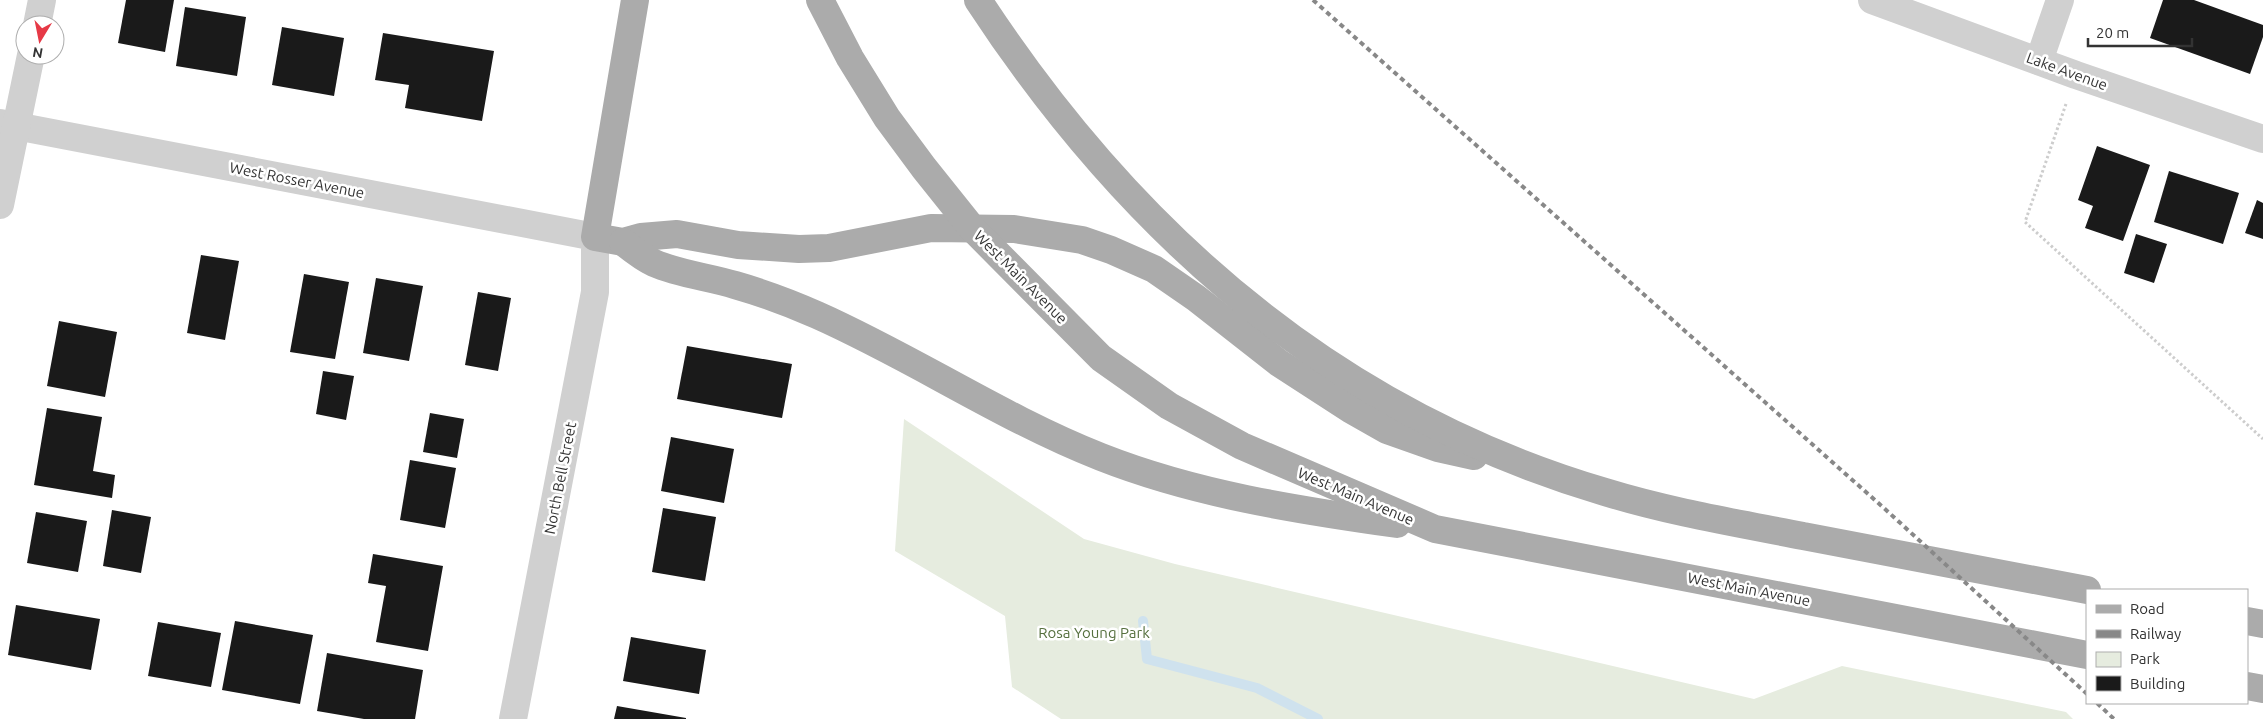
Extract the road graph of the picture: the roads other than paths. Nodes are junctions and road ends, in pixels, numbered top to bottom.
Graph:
1 (42, 0) edge
2 (634, 0) edge
3 (820, 0) edge
4 (978, 0) edge
5 (1872, 0) edge
6 (2060, 0) edge
7 (39, 15) edge
8 (2039, 61) junction
9 (28, 65) edge
10 (8, 124) edge
11 (2263, 139) edge
12 (0, 205) edge
13 (972, 228) junction
14 (595, 237) junction
15 (623, 242) junction
16 (1546, 473) junction
17 (1435, 529) junction
18 (2086, 590) edge
19 (2248, 621) edge
20 (2263, 624) edge
21 (2086, 655) edge
22 (2248, 686) edge
23 (2263, 689) edge
24 (514, 719) edge

1 - 7 street
2 - 14 main road
3 - 13 main road, West Main Avenue
4 - 16 main road
5 - 8 street, Lake Avenue
6 - 8 street
8 - 11 street, Lake Avenue
9 - 10 street
10 - 12 street
10 - 14 street, West Rosser Avenue
13 - 15 main road
13 - 16 main road
13 - 17 main road, West Main Avenue
14 - 15 main road
14 - 24 street, North Bell Street
15 - 17 main road
16 - 18 main road
17 - 21 main road, West Main Avenue
19 - 20 main road
22 - 23 main road

